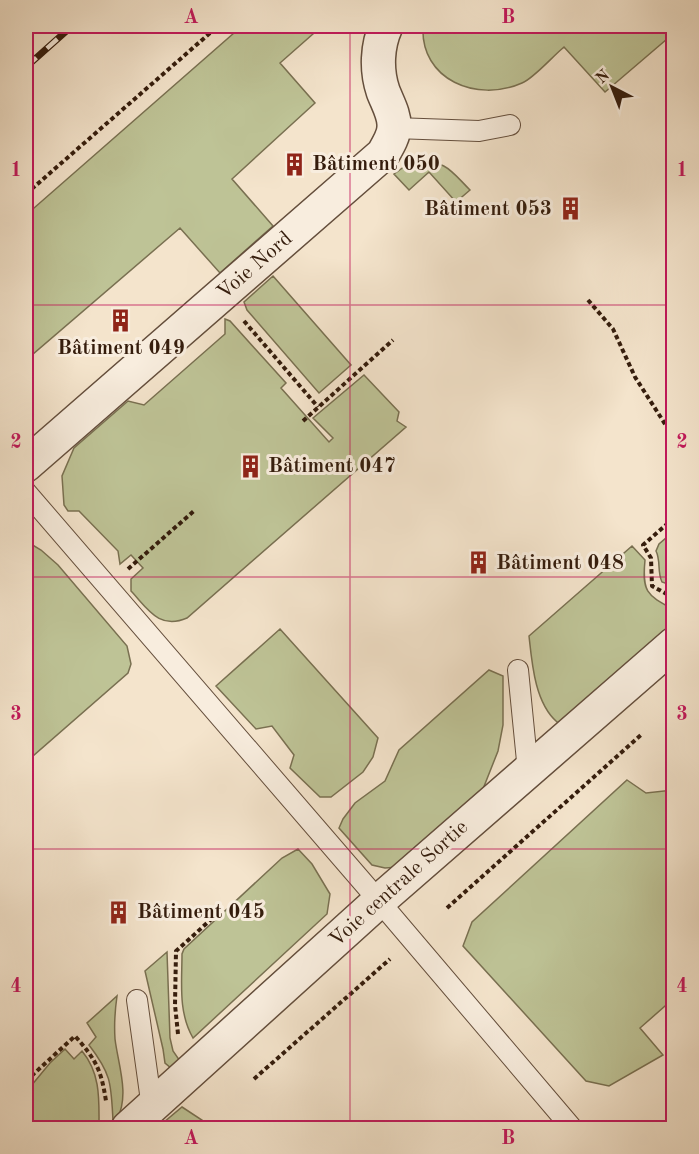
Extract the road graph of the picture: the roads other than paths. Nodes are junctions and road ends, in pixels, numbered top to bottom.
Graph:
1 (386, 26) edge
2 (510, 125) dead end
3 (394, 128) junction
4 (26, 465) edge
5 (26, 492) edge
6 (674, 644) edge
7 (518, 670) dead end
8 (528, 771) junction
9 (379, 901) junction
10 (136, 1000) dead end
11 (129, 1114) edge
12 (572, 1128) edge

1 - 3 street
2 - 3 lane
3 - 4 street, Voie Nord
5 - 9 lane
6 - 8 street, Voie centrale Sortie
7 - 8 lane
8 - 9 street, Voie centrale Sortie
9 - 11 street, Voie centrale Sortie
9 - 12 lane
10 - 11 lane

